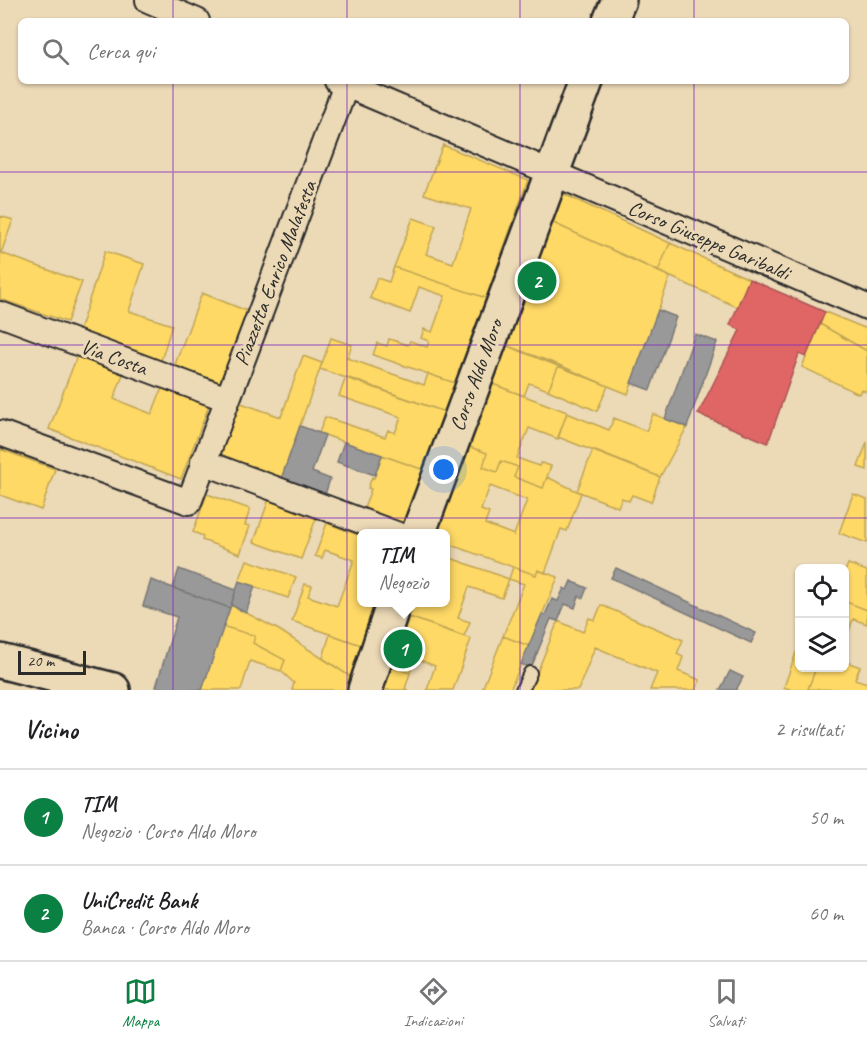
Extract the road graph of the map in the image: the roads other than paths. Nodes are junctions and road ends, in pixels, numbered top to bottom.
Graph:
1 (148, 0) edge
2 (619, 0) edge
3 (190, 18) edge
4 (611, 18) edge
5 (342, 84) edge
6 (344, 84) edge
7 (585, 84) edge
8 (551, 172) junction
9 (867, 307) edge
10 (0, 314) edge
11 (227, 399) junction
12 (0, 433) edge
13 (203, 462) junction
14 (383, 529) edge
15 (420, 529) edge
16 (393, 607) edge
17 (0, 661) edge
18 (530, 673) dead end
19 (113, 690) edge
20 (365, 690) edge
21 (522, 690) edge

1 - 3 street
2 - 4 main road
5 - 11 street, Piazzetta Enrico Malatesta
6 - 8 street, Corso Giuseppe Garibaldi
7 - 8 main road, Corso Aldo Moro
8 - 9 street, Corso Giuseppe Garibaldi
8 - 15 main road, Corso Aldo Moro
10 - 11 street, Via Costa
11 - 13 street, Piazzetta Enrico Malatesta
12 - 13 street, Piazzetta Enrico Malatesta
13 - 14 street
16 - 20 main road
17 - 19 main road
18 - 21 lane

